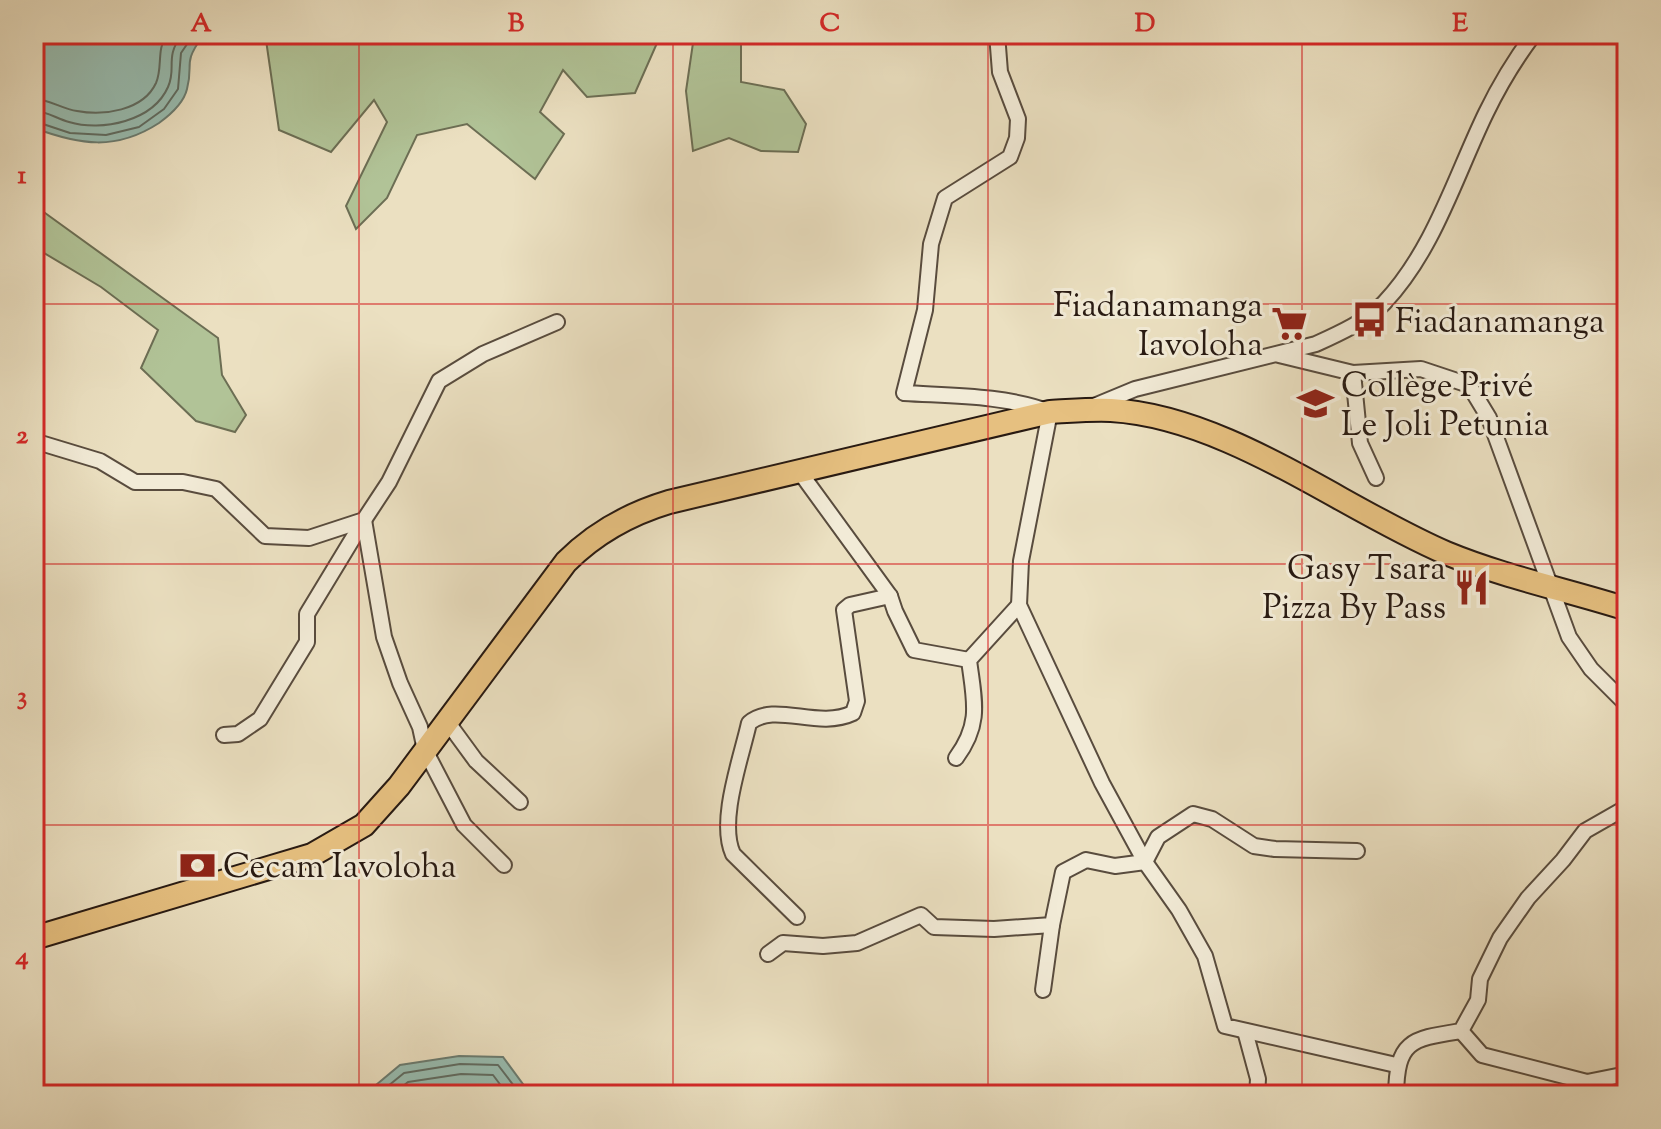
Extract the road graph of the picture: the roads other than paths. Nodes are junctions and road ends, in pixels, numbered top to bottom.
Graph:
1 (997, 34) edge
2 (1534, 34) edge
3 (557, 322) dead end
4 (1278, 355) junction
5 (1353, 373) junction
6 (1086, 409) junction
7 (1050, 412) junction
8 (34, 441) edge
9 (799, 471) junction
10 (1376, 478) dead end
11 (364, 520) junction
12 (1562, 589) junction
13 (890, 596) junction
14 (1627, 601) edge
15 (1019, 605) junction
16 (1627, 609) edge
17 (969, 660) junction
18 (1627, 705) edge
19 (446, 720) junction
20 (224, 735) dead end
21 (425, 750) junction
22 (956, 758) dead end
23 (520, 802) dead end
24 (1627, 807) edge
25 (1357, 851) dead end
26 (1145, 862) junction
27 (504, 865) dead end
28 (797, 917) dead end
29 (1052, 925) junction
30 (34, 938) edge
31 (768, 954) dead end
32 (1043, 990) dead end
33 (1245, 1031) junction
34 (1461, 1031) junction
35 (1396, 1065) junction
36 (1627, 1074) edge
37 (1257, 1095) edge
38 (1396, 1095) edge

1 - 7 street
2 - 4 street
3 - 11 street
4 - 5 street
4 - 6 street
5 - 10 street
5 - 12 street
6 - 7 main road
6 - 12 main road
7 - 9 main road
7 - 15 street
8 - 11 street
9 - 13 street
9 - 19 main road
11 - 20 street
11 - 21 street
12 - 14 main road
12 - 16 main road
12 - 18 street
13 - 17 street
13 - 28 street
15 - 17 street
15 - 26 street
17 - 22 street
19 - 21 main road
19 - 23 street
21 - 27 street
21 - 30 main road
24 - 34 street
25 - 26 street
26 - 29 street
26 - 33 street
29 - 31 street
29 - 32 street
33 - 35 street
33 - 37 street
34 - 35 street
34 - 36 street
35 - 38 street

